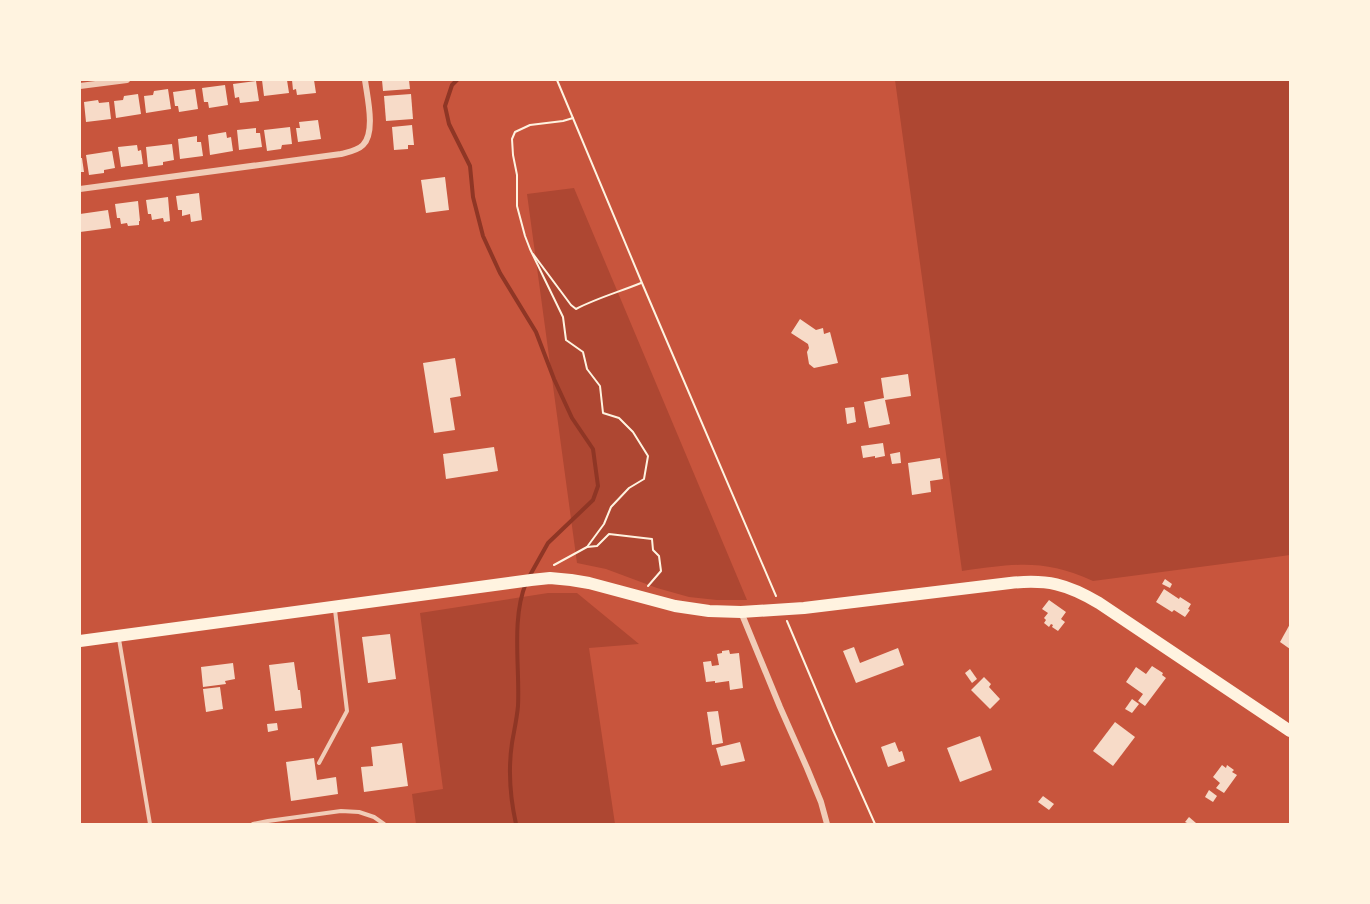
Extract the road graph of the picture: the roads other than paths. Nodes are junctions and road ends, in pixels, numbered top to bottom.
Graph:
1 (127, 80) edge
2 (365, 80) edge
3 (80, 86) edge
4 (80, 189) edge
5 (335, 606) junction
6 (741, 612) junction
7 (119, 636) junction
8 (80, 641) edge
9 (1290, 731) edge
10 (320, 763) dead end
11 (150, 825) edge
12 (253, 825) edge
13 (384, 825) edge
14 (827, 825) edge

1 - 3 street
2 - 4 street
5 - 6 main road
5 - 7 main road
5 - 10 lane
6 - 9 main road
6 - 14 street
7 - 8 main road
7 - 11 lane
12 - 13 lane

